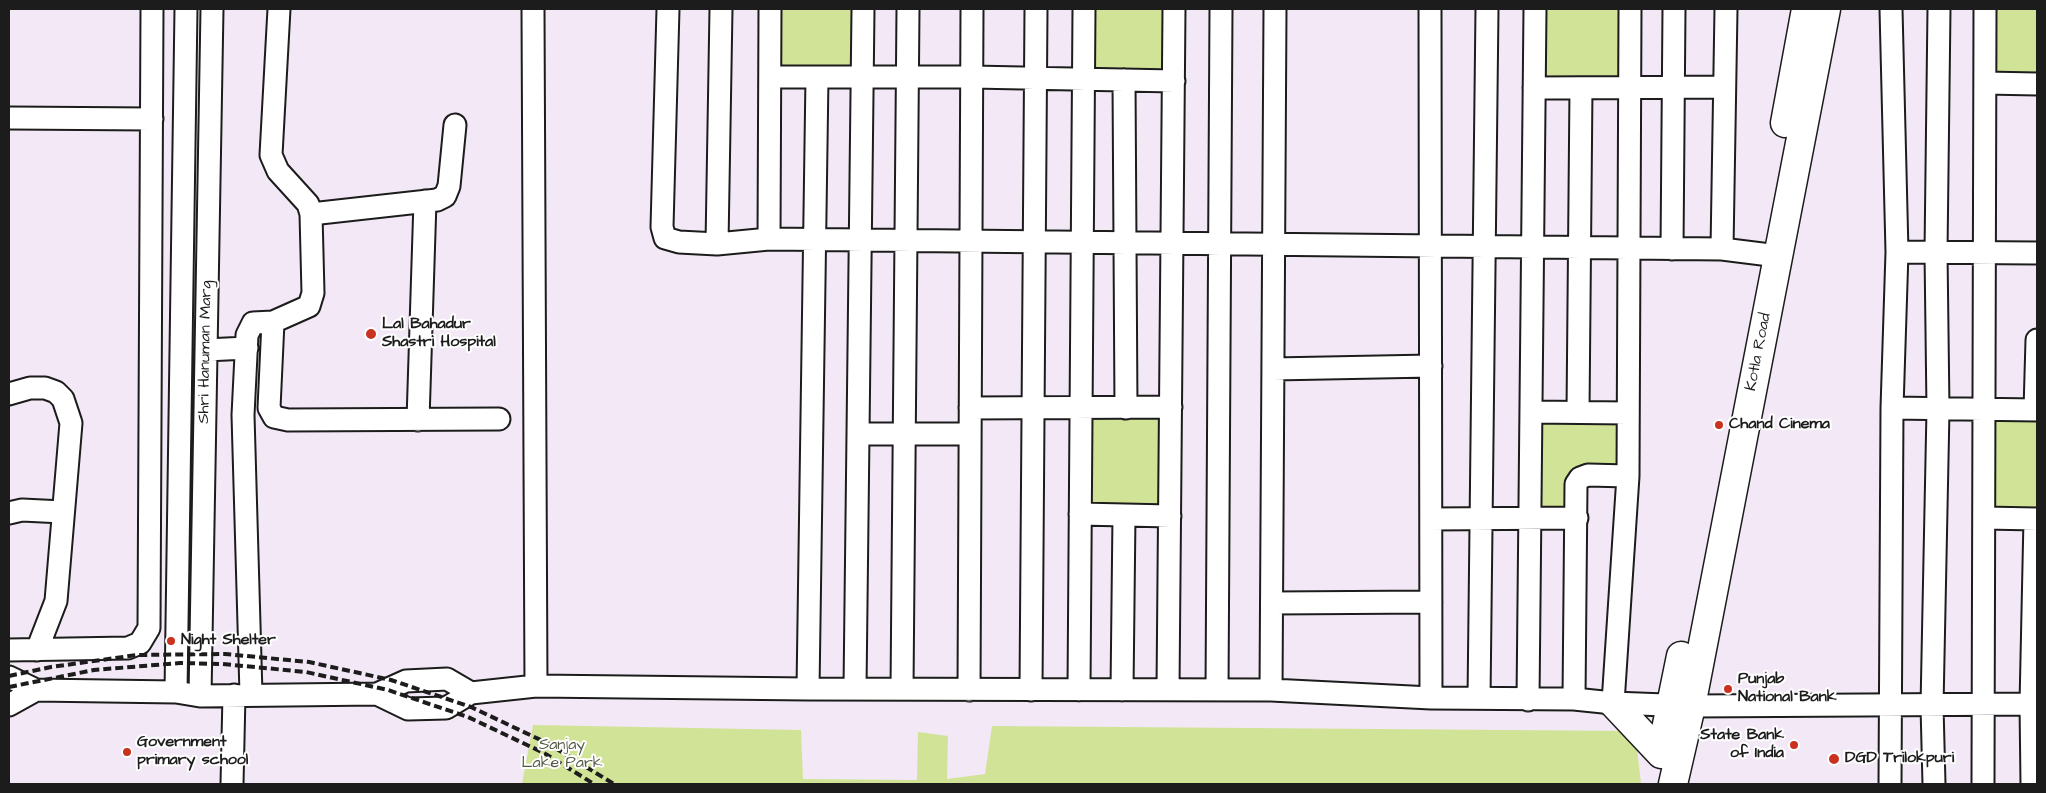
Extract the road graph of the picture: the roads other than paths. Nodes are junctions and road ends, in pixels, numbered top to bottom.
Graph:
1 (152, 9) edge
2 (186, 9) edge
3 (212, 9) edge
4 (279, 9) edge
5 (533, 9) edge
6 (668, 9) edge
7 (721, 9) edge
8 (770, 9) edge
9 (863, 9) edge
10 (908, 9) edge
11 (972, 9) edge
12 (1036, 9) edge
13 (1084, 9) edge
14 (1174, 9) edge
15 (1221, 9) edge
16 (1274, 9) edge
17 (1430, 9) edge
18 (1487, 9) edge
19 (1535, 9) edge
20 (1630, 9) edge
21 (1674, 9) edge
22 (1726, 9) edge
23 (1806, 9) edge
24 (1826, 9) edge
25 (1891, 9) edge
26 (1939, 9) edge
27 (1985, 9) edge
28 (972, 76) junction
29 (770, 77) junction
30 (817, 77) junction
31 (862, 77) junction
32 (908, 77) junction
33 (1035, 78) junction
34 (1084, 79) junction
35 (1124, 80) junction
36 (1174, 81) junction
37 (1986, 83) junction
38 (2037, 84) edge
39 (1673, 87) junction
40 (1724, 87) junction
41 (1534, 88) junction
42 (1581, 88) junction
43 (1630, 88) junction
44 (9, 118) edge
45 (152, 118) junction
46 (455, 125) dead end
47 (425, 201) junction
48 (311, 214) junction
49 (769, 239) junction
50 (816, 239) junction
51 (860, 240) junction
52 (906, 240) junction
53 (971, 241) junction
54 (1034, 242) junction
55 (1082, 242) junction
56 (1125, 242) junction
57 (1172, 243) junction
58 (717, 244) junction
59 (1220, 244) junction
60 (1274, 244) junction
61 (1430, 246) junction
62 (1485, 246) junction
63 (1533, 247) junction
64 (1580, 248) junction
65 (1629, 248) junction
66 (1672, 249) junction
67 (1722, 249) junction
68 (1897, 252) junction
69 (1936, 252) junction
70 (1984, 253) junction
71 (2037, 253) edge
72 (1770, 255) junction
73 (273, 322) junction
74 (2037, 340) edge
75 (247, 348) junction
76 (206, 350) junction
77 (1430, 366) junction
78 (1273, 369) junction
79 (9, 394) edge
80 (1171, 407) junction
81 (970, 408) junction
82 (1033, 408) junction
83 (1081, 408) junction
84 (1126, 408) junction
85 (1892, 408) junction
86 (1984, 409) junction
87 (1938, 410) junction
88 (2036, 410) edge
89 (1531, 412) junction
90 (1578, 412) junction
91 (1628, 413) junction
92 (499, 419) dead end
93 (418, 420) junction
94 (858, 434) junction
95 (904, 434) junction
96 (970, 434) junction
97 (1628, 476) junction
98 (63, 512) junction
99 (9, 513) edge
100 (1080, 514) junction
101 (1124, 515) junction
102 (1170, 516) junction
103 (1577, 518) junction
104 (1984, 518) junction
105 (1431, 519) junction
106 (1483, 519) junction
107 (1530, 519) junction
108 (2036, 519) edge
109 (1431, 602) junction
110 (1272, 603) junction
111 (9, 650) edge
112 (36, 650) junction
113 (9, 677) edge
114 (536, 686) junction
115 (808, 689) junction
116 (855, 689) junction
117 (902, 689) junction
118 (36, 690) junction
119 (969, 690) junction
120 (1031, 690) junction
121 (1079, 690) junction
122 (1122, 690) junction
123 (1168, 690) junction
124 (1217, 690) junction
125 (1272, 690) junction
126 (176, 692) junction
127 (471, 693) junction
128 (242, 694) junction
129 (377, 694) junction
130 (200, 696) junction
131 (1431, 698) junction
132 (1480, 698) junction
133 (1574, 699) junction
134 (1528, 700) junction
135 (1613, 704) junction
136 (1983, 704) junction
137 (2034, 704) edge
138 (9, 705) edge
139 (1889, 705) junction
140 (1681, 706) junction
141 (1932, 706) junction
142 (1661, 754) junction
143 (232, 784) edge
144 (1655, 784) edge
145 (1673, 784) edge
146 (1890, 784) edge
147 (1934, 784) edge
148 (1983, 784) edge
149 (2032, 784) edge

1 - 45 street
2 - 126 street, Shri Hanuman Marg
3 - 76 street, Shri Hanuman Marg
4 - 48 street
5 - 114 street
6 - 58 street
7 - 58 street
8 - 29 street
9 - 31 street
10 - 32 street
11 - 28 street
12 - 33 street
13 - 34 street
14 - 36 street
15 - 59 street
16 - 60 street
17 - 61 street
18 - 62 street
19 - 41 street
20 - 43 street
21 - 39 street
22 - 40 street
23 - 72 main road, Kotla Road
24 - 72 main road, Kotla Road
25 - 68 street
26 - 69 street
27 - 37 street
28 - 32 street
28 - 33 street
28 - 53 street
29 - 30 street
29 - 49 street
30 - 31 street
30 - 50 street
31 - 32 street
31 - 51 street
32 - 52 street
33 - 34 street
33 - 54 street
34 - 35 street
34 - 55 street
35 - 36 street
35 - 56 street
36 - 57 street
37 - 38 street
37 - 70 street
39 - 40 street
39 - 43 street
39 - 66 street
40 - 67 street
41 - 42 street
41 - 63 street
42 - 43 street
42 - 64 street
43 - 65 street
44 - 45 street
45 - 112 street
46 - 47 street
47 - 48 street
47 - 93 street
48 - 73 street
49 - 50 street
49 - 58 street
50 - 51 street
50 - 115 street
51 - 52 street
51 - 94 street
52 - 53 street
52 - 95 street
53 - 54 street
53 - 81 street
54 - 55 street
54 - 82 street
55 - 56 street
55 - 83 street
56 - 57 street
56 - 84 street
57 - 59 street
57 - 80 street
59 - 60 street
59 - 124 street
60 - 61 street
60 - 78 street
61 - 62 street
61 - 77 street
62 - 63 street
62 - 106 street
63 - 64 street
63 - 89 street
64 - 65 street
64 - 90 street
65 - 66 street
65 - 91 street
66 - 67 street
67 - 72 street
68 - 69 street
68 - 85 street
69 - 70 street
69 - 87 street
70 - 71 street
70 - 86 street
72 - 140 main road, Kotla Road
73 - 75 street
73 - 93 street
74 - 88 street
75 - 76 street
75 - 128 street
76 - 130 street, Shri Hanuman Marg
77 - 78 street
77 - 105 street
78 - 110 street
79 - 98 street
80 - 84 street
80 - 102 street
81 - 82 street
81 - 96 street
82 - 83 street
82 - 120 street
83 - 84 street
83 - 100 street
85 - 87 street
85 - 139 street
86 - 87 street
86 - 88 street
86 - 104 street
87 - 141 street
89 - 90 street
89 - 107 street
90 - 91 street
91 - 97 street
92 - 93 street
94 - 95 street
94 - 116 street
95 - 96 street
95 - 117 street
96 - 119 street
97 - 103 street
97 - 135 street
98 - 99 street
98 - 112 street
100 - 101 street
100 - 121 street
101 - 102 street
101 - 122 street
102 - 123 street
103 - 107 street
103 - 133 street
104 - 108 street
104 - 136 street
105 - 106 street
105 - 109 street
106 - 107 street
106 - 132 street
107 - 134 street
108 - 137 street
109 - 110 street
109 - 131 street
110 - 125 street
111 - 112 street
113 - 118 street
114 - 115 street
114 - 127 street
115 - 116 street
116 - 117 street
117 - 119 street
118 - 126 street
118 - 138 street
119 - 120 street
120 - 121 street
121 - 122 street
122 - 123 street
123 - 124 street
124 - 125 street
125 - 131 street
126 - 130 street
127 - 129 street
127 - 129 street
128 - 129 street
128 - 130 street
128 - 143 street
131 - 132 street
132 - 134 street
133 - 134 street
133 - 135 street
135 - 140 street
135 - 142 main road
136 - 137 street
136 - 141 street
136 - 148 street
137 - 149 street
139 - 140 street
139 - 141 street
139 - 146 street
140 - 142 main road, Kotla Road
140 - 145 main road, Kotla Road
141 - 147 street
142 - 144 main road, Kotla Road

